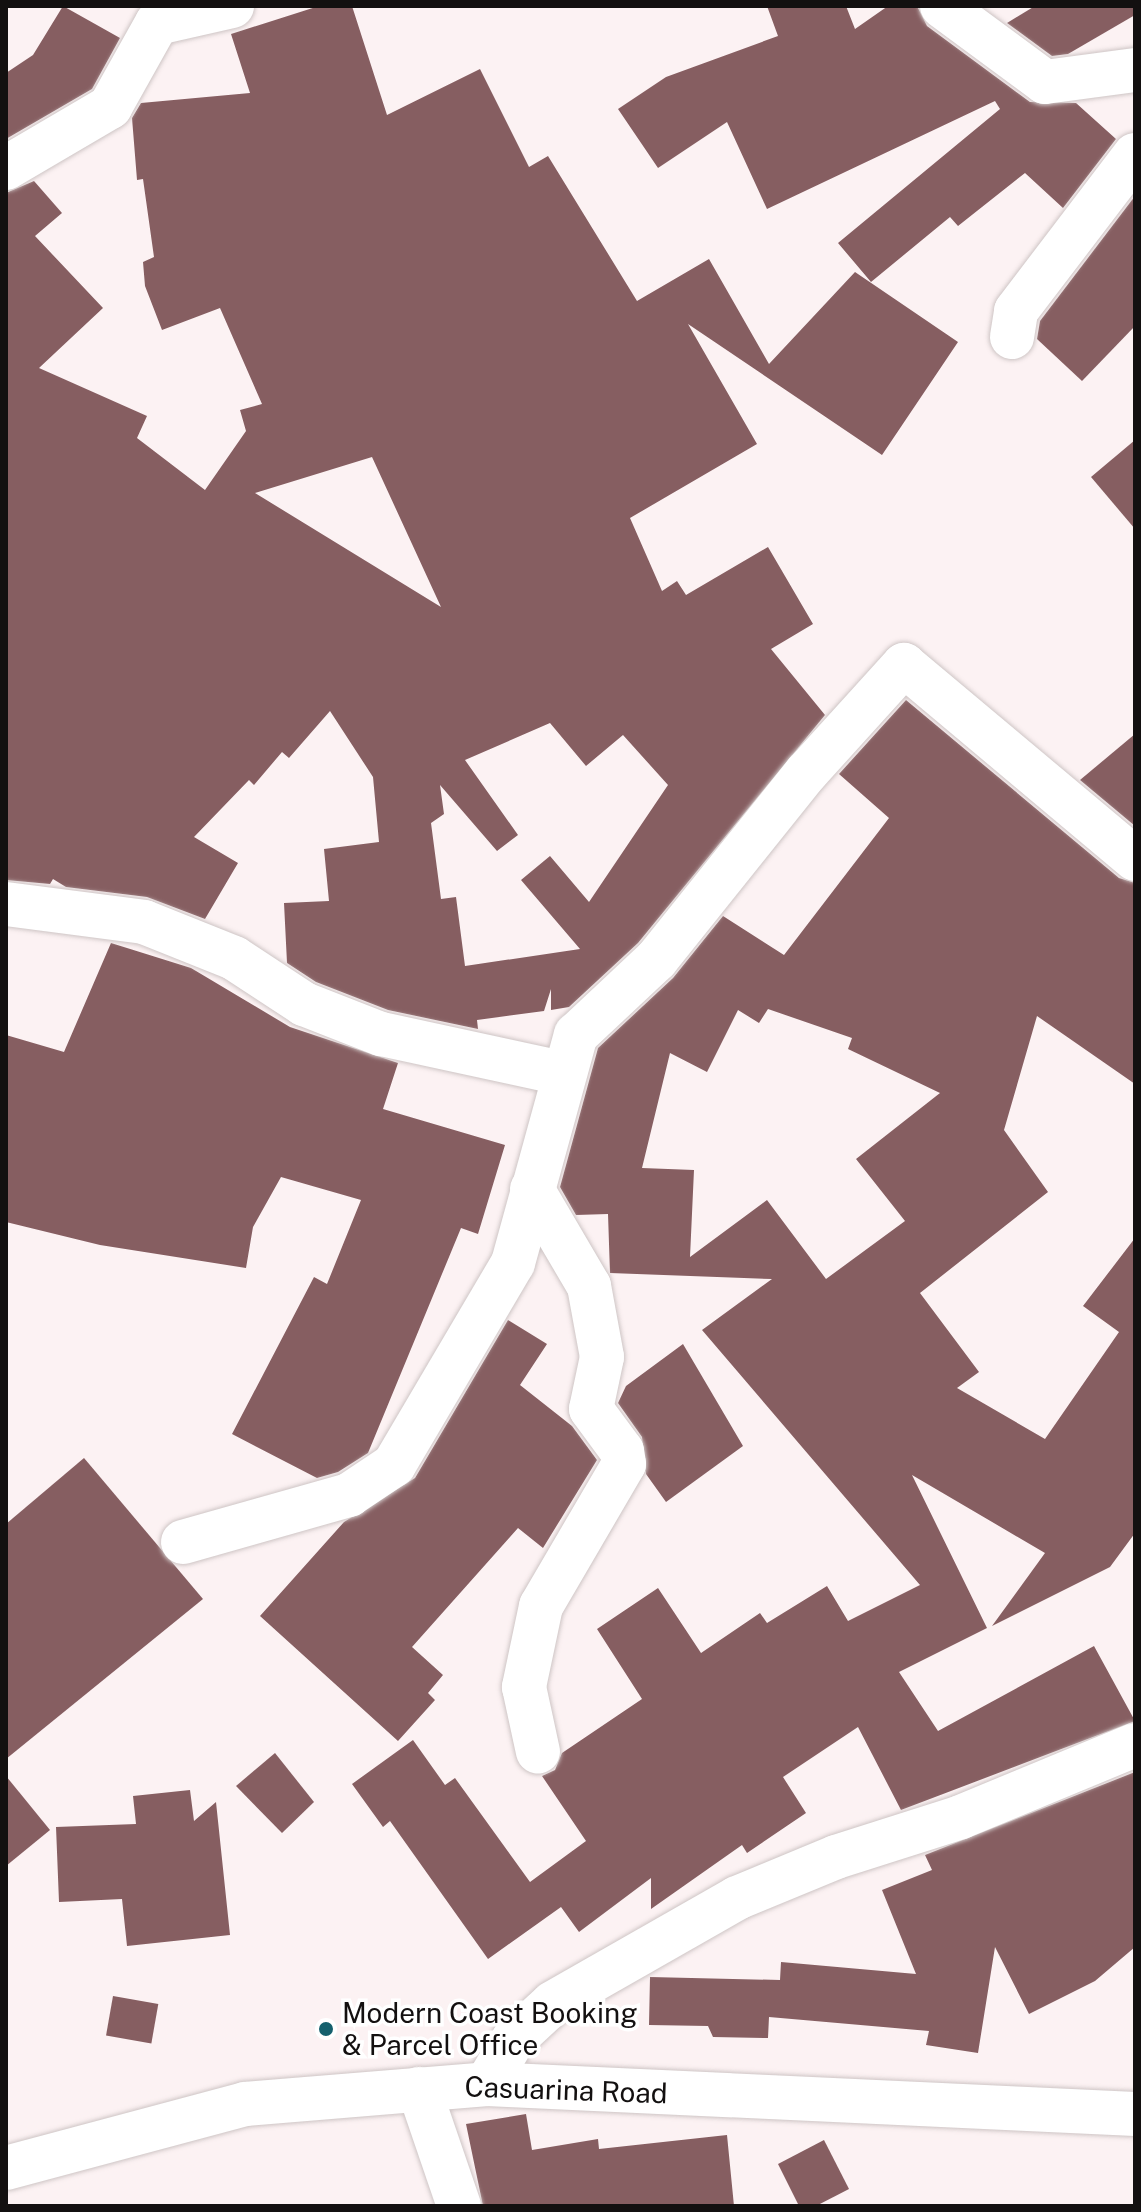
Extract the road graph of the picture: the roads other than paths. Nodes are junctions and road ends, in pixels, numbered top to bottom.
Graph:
1 (232, 6) edge
2 (942, 6) edge
3 (154, 15) edge
4 (1135, 70) edge
5 (1135, 155) edge
6 (6, 168) edge
7 (1012, 337) dead end
8 (1135, 859) edge
9 (6, 904) edge
10 (561, 1073) junction
11 (532, 1189) junction
12 (183, 1542) dead end
13 (1135, 1745) edge
14 (538, 1752) dead end
15 (487, 2084) junction
16 (419, 2089) junction
17 (1135, 2114) edge
18 (6, 2168) edge
19 (459, 2206) edge

1 - 3 street
2 - 4 street
3 - 6 street
5 - 7 street
8 - 10 street
9 - 10 street
10 - 11 street
11 - 12 street
11 - 14 street
13 - 15 street
15 - 16 street, Casuarina Road
15 - 17 street, Casuarina Road
16 - 18 street, Casuarina Road
16 - 19 street

